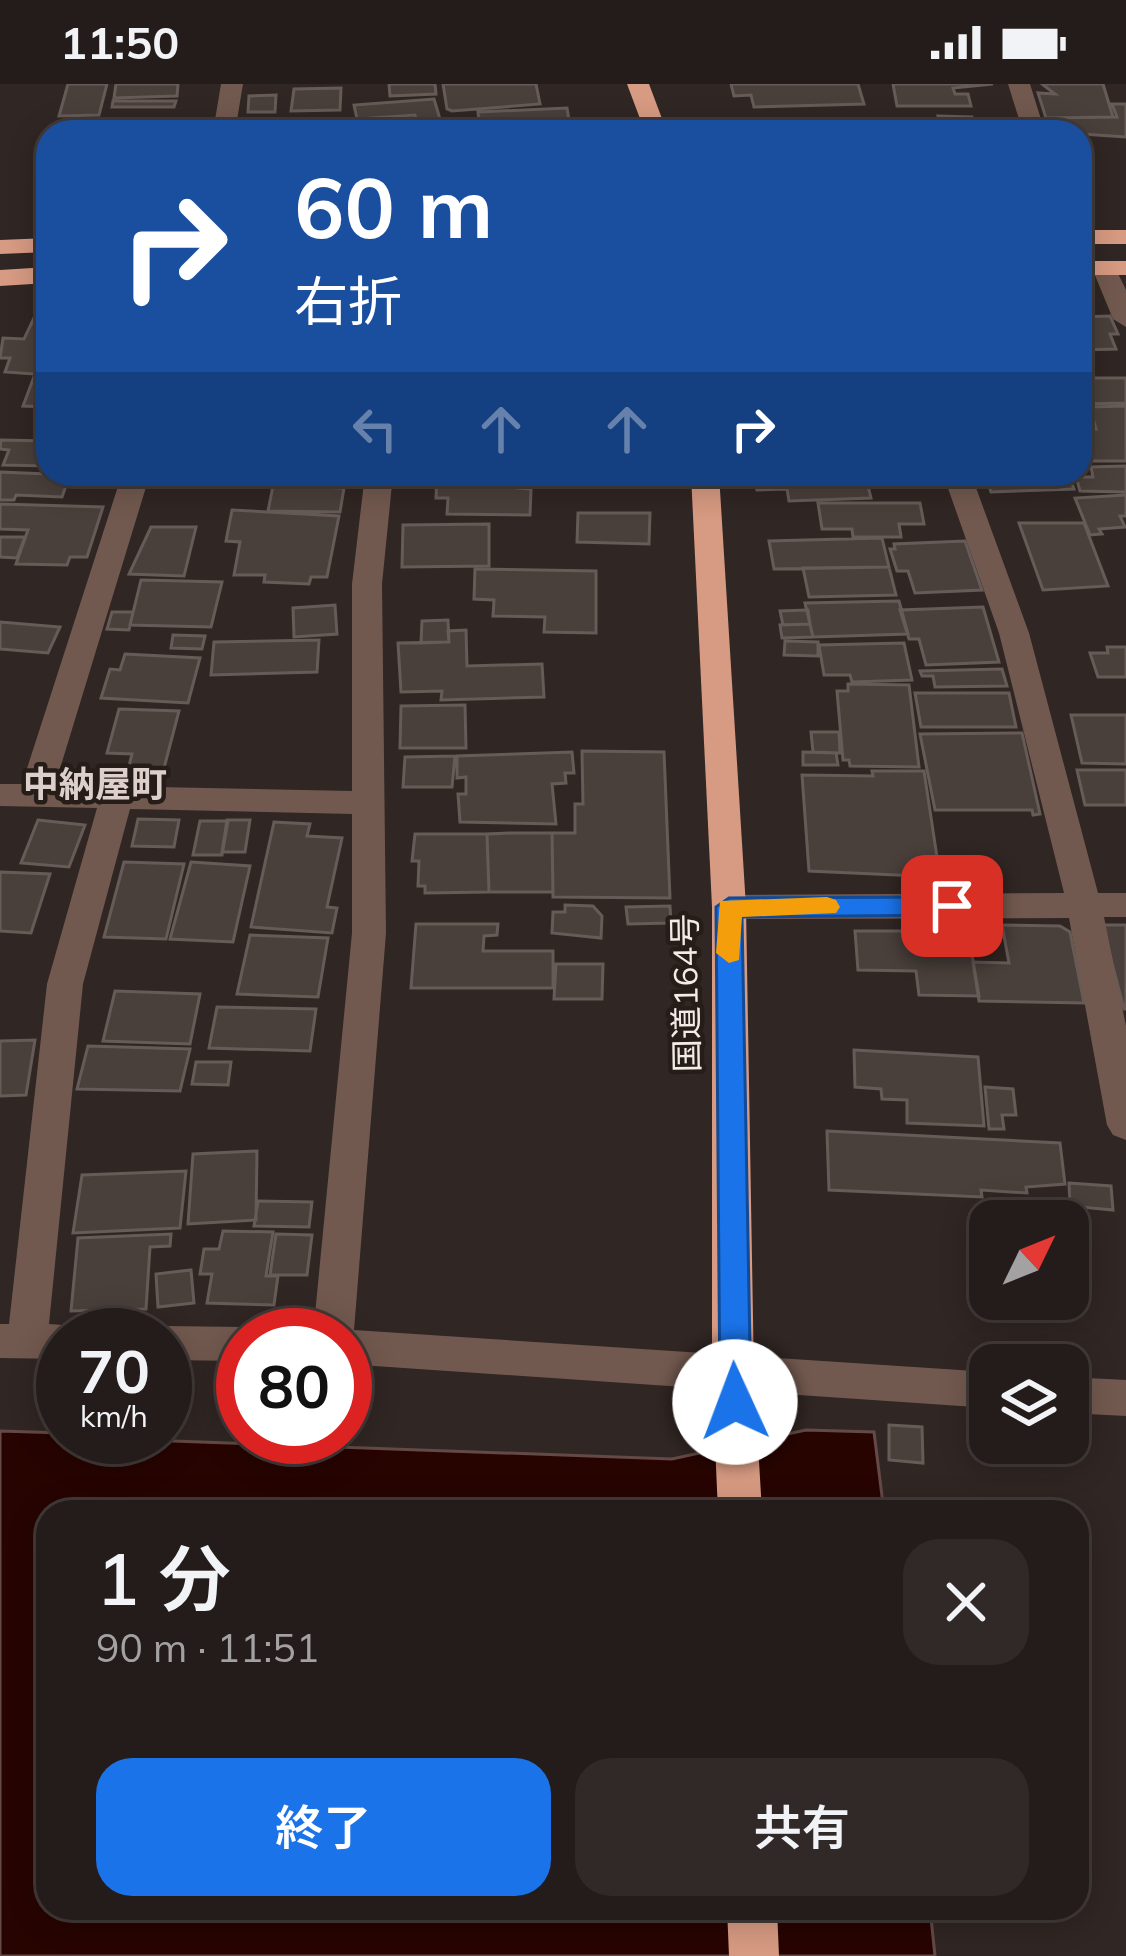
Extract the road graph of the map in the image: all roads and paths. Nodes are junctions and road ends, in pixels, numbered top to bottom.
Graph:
1 (232, 84) edge
2 (638, 84) edge
3 (1018, 84) edge
4 (226, 120) edge
5 (652, 120) edge
6 (1030, 120) edge
7 (1092, 237) edge
8 (1126, 237) edge
9 (36, 245) edge
10 (0, 247) edge
11 (1103, 268) edge
12 (36, 276) edge
13 (0, 278) edge
14 (1126, 319) edge
15 (132, 486) edge
16 (378, 486) edge
17 (706, 486) edge
18 (962, 486) edge
19 (0, 795) edge
20 (34, 796) junction
21 (117, 797) junction
22 (367, 803) junction
23 (1087, 905) junction
24 (1126, 905) edge
25 (729, 907) junction
26 (1126, 1125) edge
27 (335, 1308) edge
28 (30, 1341) edge
29 (372, 1349) edge
30 (733, 1376) junction
31 (969, 1389) edge
32 (1089, 1396) edge
33 (1126, 1398) edge
34 (740, 1500) edge
35 (752, 1920) edge
36 (754, 1956) edge

1 - 4 street
2 - 5 highway
3 - 6 street
7 - 8 highway
9 - 10 highway
11 - 14 street
12 - 13 highway
15 - 20 street
16 - 22 street
17 - 25 highway, 国道164号
18 - 23 street
19 - 20 street
20 - 21 street
21 - 22 street
21 - 28 street
22 - 27 street
23 - 24 street
23 - 25 street
23 - 26 street
25 - 30 highway, 国道164号
29 - 30 street
30 - 31 street
30 - 34 highway, 国道164号
32 - 33 street
35 - 36 highway

